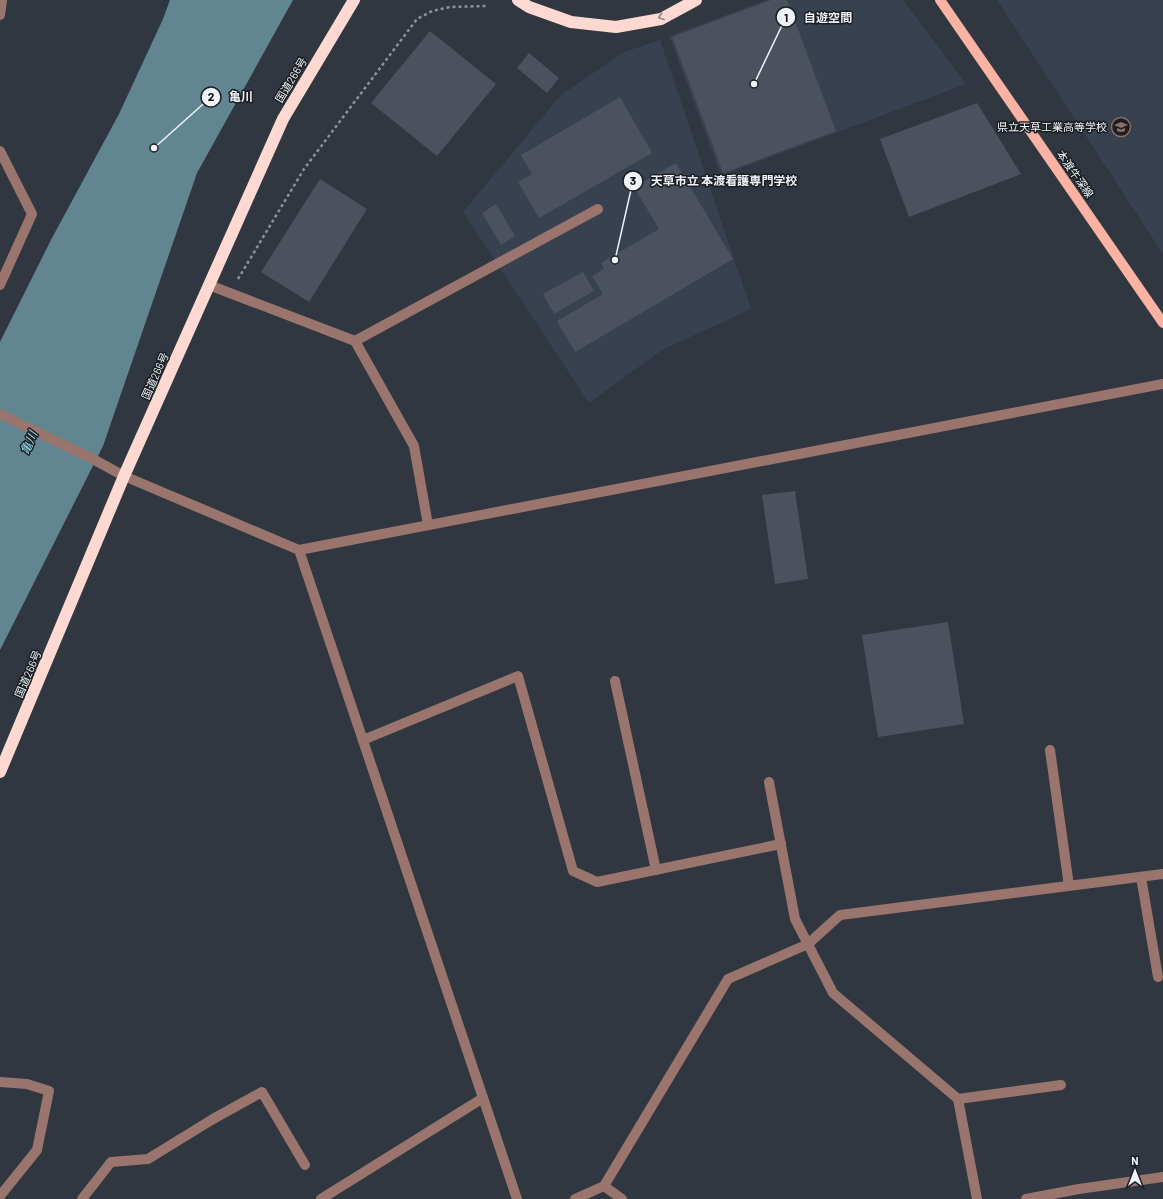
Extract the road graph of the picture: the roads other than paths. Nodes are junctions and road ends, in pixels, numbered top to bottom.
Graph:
1 (2, 0) edge
2 (354, 0) edge
3 (518, 0) edge
4 (696, 0) edge
5 (940, 0) edge
6 (0, 15) edge
7 (0, 151) edge
8 (598, 209) dead end
9 (0, 285) edge
10 (209, 285) junction
11 (1163, 323) edge
12 (355, 342) junction
13 (1163, 384) edge
14 (0, 414) edge
15 (124, 476) junction
16 (428, 526) junction
17 (298, 550) junction
18 (615, 680) dead end
19 (363, 740) junction
20 (1050, 750) dead end
21 (0, 772) edge
22 (769, 782) dead end
23 (781, 844) junction
24 (656, 870) junction
25 (1163, 874) edge
26 (1141, 877) junction
27 (1069, 886) junction
28 (808, 944) junction
29 (1158, 977) dead end
30 (0, 1082) edge
31 (1062, 1085) dead end
32 (484, 1098) junction
33 (958, 1099) junction
34 (305, 1164) dead end
35 (1163, 1177) edge
36 (604, 1186) junction
37 (0, 1196) edge
38 (82, 1199) edge
39 (321, 1199) edge
40 (517, 1199) edge
41 (575, 1199) edge
42 (622, 1199) edge
43 (977, 1199) edge
44 (1026, 1199) edge

1 - 6 street
2 - 10 highway, 国道266号
4 -> 3 highway
5 - 11 main road, 本渡牛深線
7 - 9 street
8 - 12 street
10 - 12 street
10 - 15 highway, 国道266号
12 - 16 street
13 - 16 street
14 - 15 street
15 - 17 street
15 - 21 highway, 国道266号
16 - 17 street
17 - 19 street
18 - 24 street
19 - 24 street
19 - 32 street
20 - 27 street
22 - 23 street
23 - 24 street
23 - 28 street
25 - 26 street
26 - 27 street
26 - 29 street
27 - 28 street
28 - 33 street
28 - 36 street
30 - 37 street
31 - 33 street
32 - 39 street
32 - 40 street
33 - 43 street
34 - 38 street
35 - 44 street
36 - 41 street
36 - 42 street

